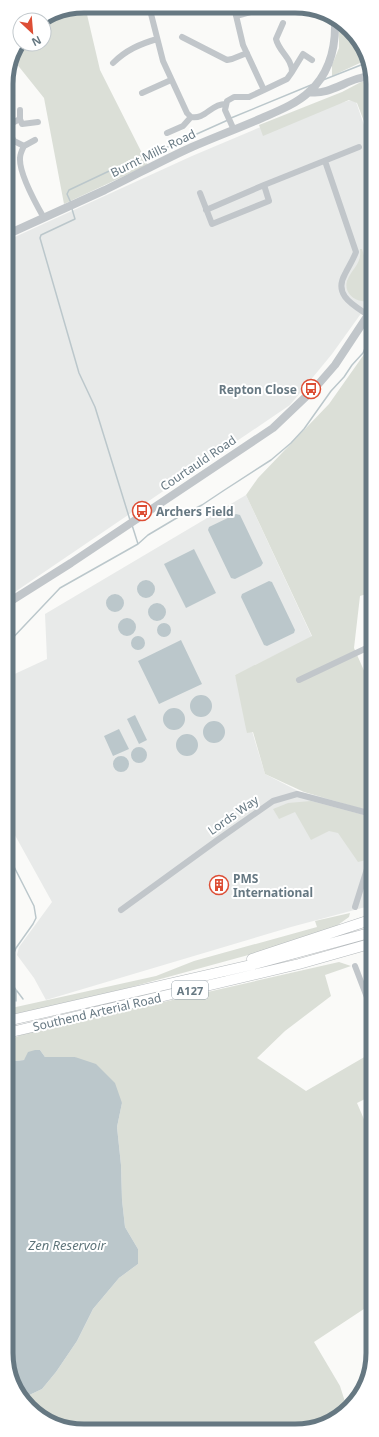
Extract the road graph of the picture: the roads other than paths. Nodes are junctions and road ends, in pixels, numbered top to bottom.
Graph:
1 (151, 13) edge
2 (235, 13) edge
3 (247, 13) edge
4 (236, 16) junction
5 (283, 23) dead end
6 (335, 25) edge
7 (182, 37) dead end
8 (157, 39) junction
9 (296, 51) dead end
10 (247, 53) junction
11 (302, 54) junction
12 (312, 60) dead end
13 (113, 63) dead end
14 (292, 72) junction
15 (365, 77) edge
16 (171, 80) junction
17 (264, 90) junction
18 (309, 92) junction
19 (142, 93) dead end
20 (225, 104) junction
21 (20, 110) dead end
22 (191, 118) junction
23 (20, 119) junction
24 (38, 122) dead end
25 (13, 123) edge
26 (234, 130) junction
27 (167, 133) dead end
28 (35, 140) dead end
29 (14, 141) edge
30 (24, 146) junction
31 (359, 147) dead end
32 (325, 161) junction
33 (264, 185) junction
34 (200, 193) dead end
35 (206, 210) junction
36 (44, 218) junction
37 (13, 232) edge
38 (366, 310) edge
39 (366, 318) edge
40 (13, 599) edge
41 (366, 648) edge
42 (300, 680) dead end
43 (366, 812) edge
44 (366, 871) edge
45 (354, 907) dead end
46 (120, 910) dead end
47 (366, 921) edge
48 (366, 934) edge
49 (366, 945) edge
50 (366, 950) edge
51 (298, 964) junction
52 (355, 966) dead end
53 (158, 987) junction
54 (366, 995) edge
55 (13, 1020) edge
56 (13, 1032) edge

1 - 8 street
2 - 4 street
3 - 4 street
4 - 10 street
5 - 14 street
6 - 18 street, Burnt Mills Road
7 - 10 street
8 - 13 street
8 - 16 street
9 - 11 street
10 - 17 street
11 - 12 street
11 - 14 street
14 - 17 street
15 - 18 street, Burnt Mills Road
16 - 19 street
16 - 22 street
17 - 20 street
18 - 26 street, Burnt Mills Road
20 - 22 street
20 - 26 street
21 - 23 street
22 - 27 street
23 - 24 street
23 - 25 street
26 - 36 street, Burnt Mills Road
28 - 30 street
29 - 30 street
30 - 36 street
31 - 32 street
32 - 33 street
32 - 38 street
33 - 35 street
33 - 35 street
34 - 35 street
36 - 37 street, Burnt Mills Road
39 - 40 street, Courtauld Road
41 - 42 street
43 - 46 street, Lords Way
44 - 45 street
47 - 53 highway, A127
48 - 53 highway, Southend Arterial Road / A127
49 - 51 highway, Southend Arterial Road / A127
50 - 51 highway, A127
51 - 56 highway, Southend Arterial Road / A127
52 - 54 street
53 - 55 highway, Southend Arterial Road / A127

